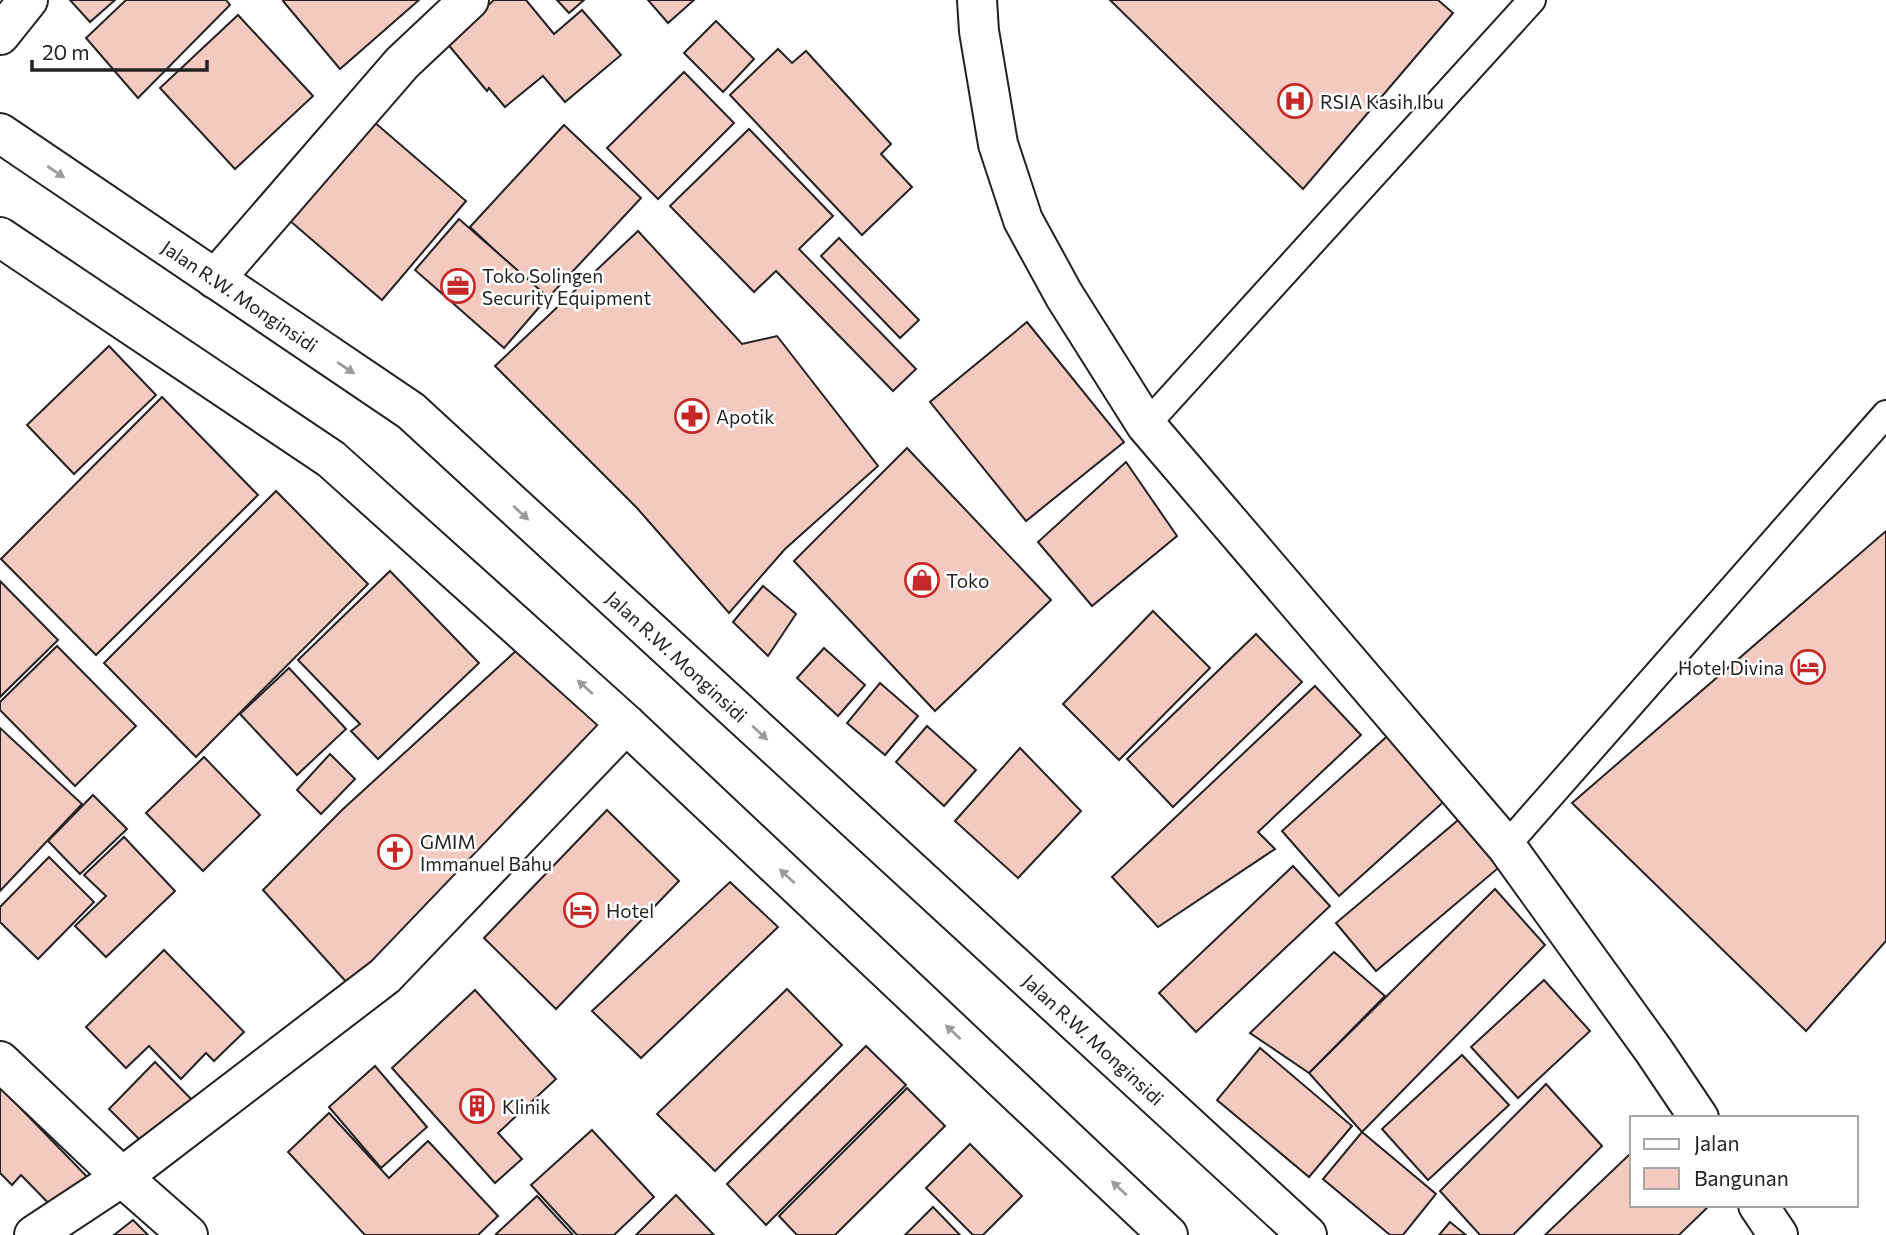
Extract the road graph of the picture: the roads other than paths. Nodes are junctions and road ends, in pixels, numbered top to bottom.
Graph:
1 (28, 0) edge
2 (469, 0) edge
3 (977, 0) edge
4 (1532, 0) edge
5 (0, 34) edge
6 (0, 133) edge
7 (0, 237) edge
8 (215, 279) junction
9 (1886, 414) edge
10 (1146, 425) junction
11 (626, 724) junction
12 (1506, 846) junction
13 (0, 1061) edge
14 (1698, 1116) edge
15 (122, 1177) junction
16 (1759, 1207) edge
17 (34, 1235) edge
18 (188, 1235) edge
19 (1168, 1235) edge
20 (1307, 1235) edge
21 (1778, 1235) edge

1 - 5 main road
2 - 8 main road
3 - 10 main road
4 - 10 lane
6 -> 8 main road, Jalan R.W. Monginsidi
11 -> 7 main road
8 -> 20 main road, Jalan R.W. Monginsidi
9 - 12 lane
10 - 12 main road
11 - 15 main road
19 -> 11 main road
12 - 14 main road
13 - 15 main road
15 - 17 main road
15 - 18 main road
16 - 21 main road

